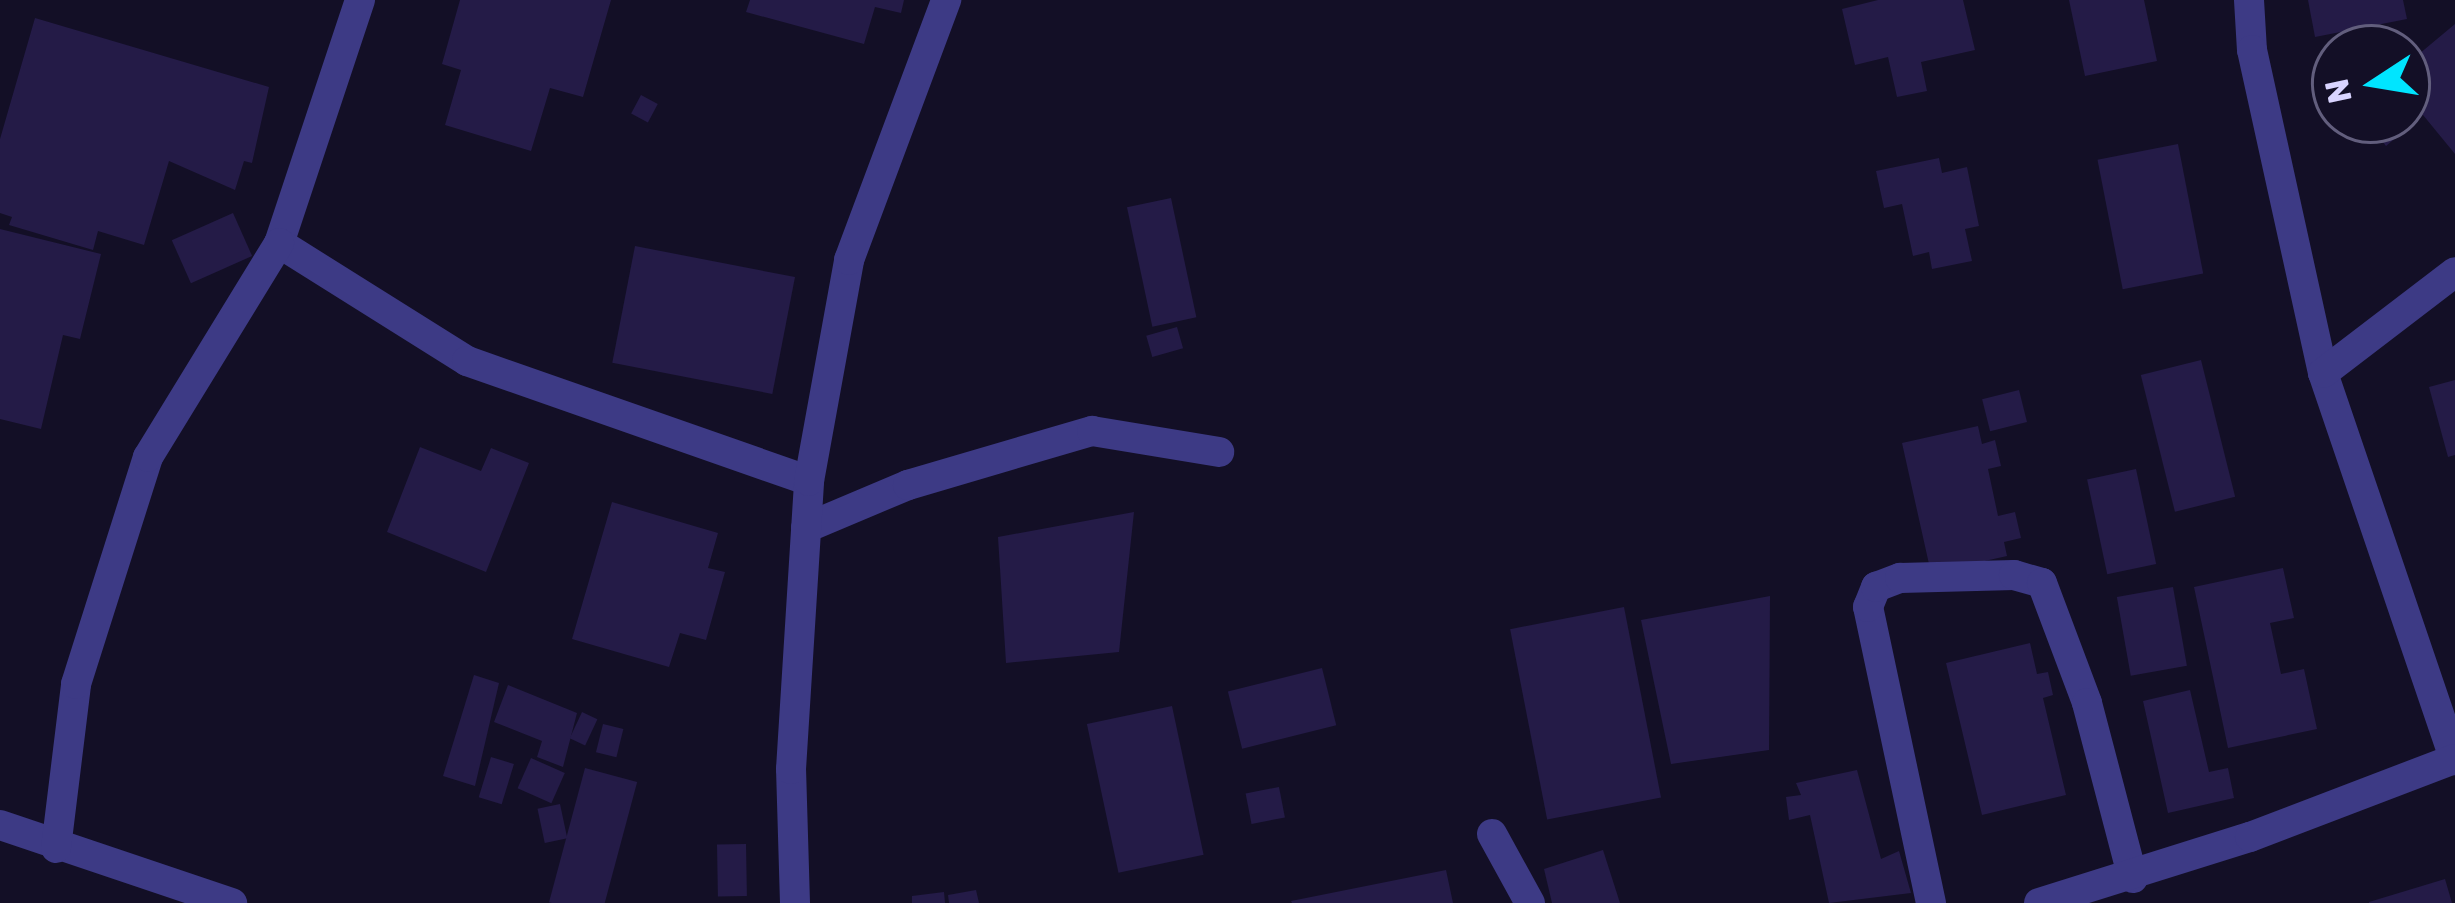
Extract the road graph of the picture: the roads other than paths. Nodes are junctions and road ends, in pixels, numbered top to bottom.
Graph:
1 (360, 0) edge
2 (946, 0) edge
3 (2249, 0) edge
4 (279, 243) junction
5 (2455, 272) edge
6 (2323, 373) junction
7 (1219, 452) dead end
8 (809, 482) junction
9 (806, 528) junction
10 (2455, 760) edge
11 (0, 825) edge
12 (1492, 834) dead end
13 (56, 848) junction
14 (2133, 878) junction
15 (232, 903) edge
16 (795, 903) edge
17 (1530, 903) edge
18 (1931, 903) edge
19 (2039, 903) edge

1 - 4 street
2 - 8 street
3 - 6 street
4 - 8 street
4 - 13 street
5 - 6 street
6 - 10 street
7 - 9 street
8 - 9 street
9 - 16 street
10 - 14 street
11 - 13 street
12 - 17 street
13 - 15 street
14 - 18 street
14 - 19 street

